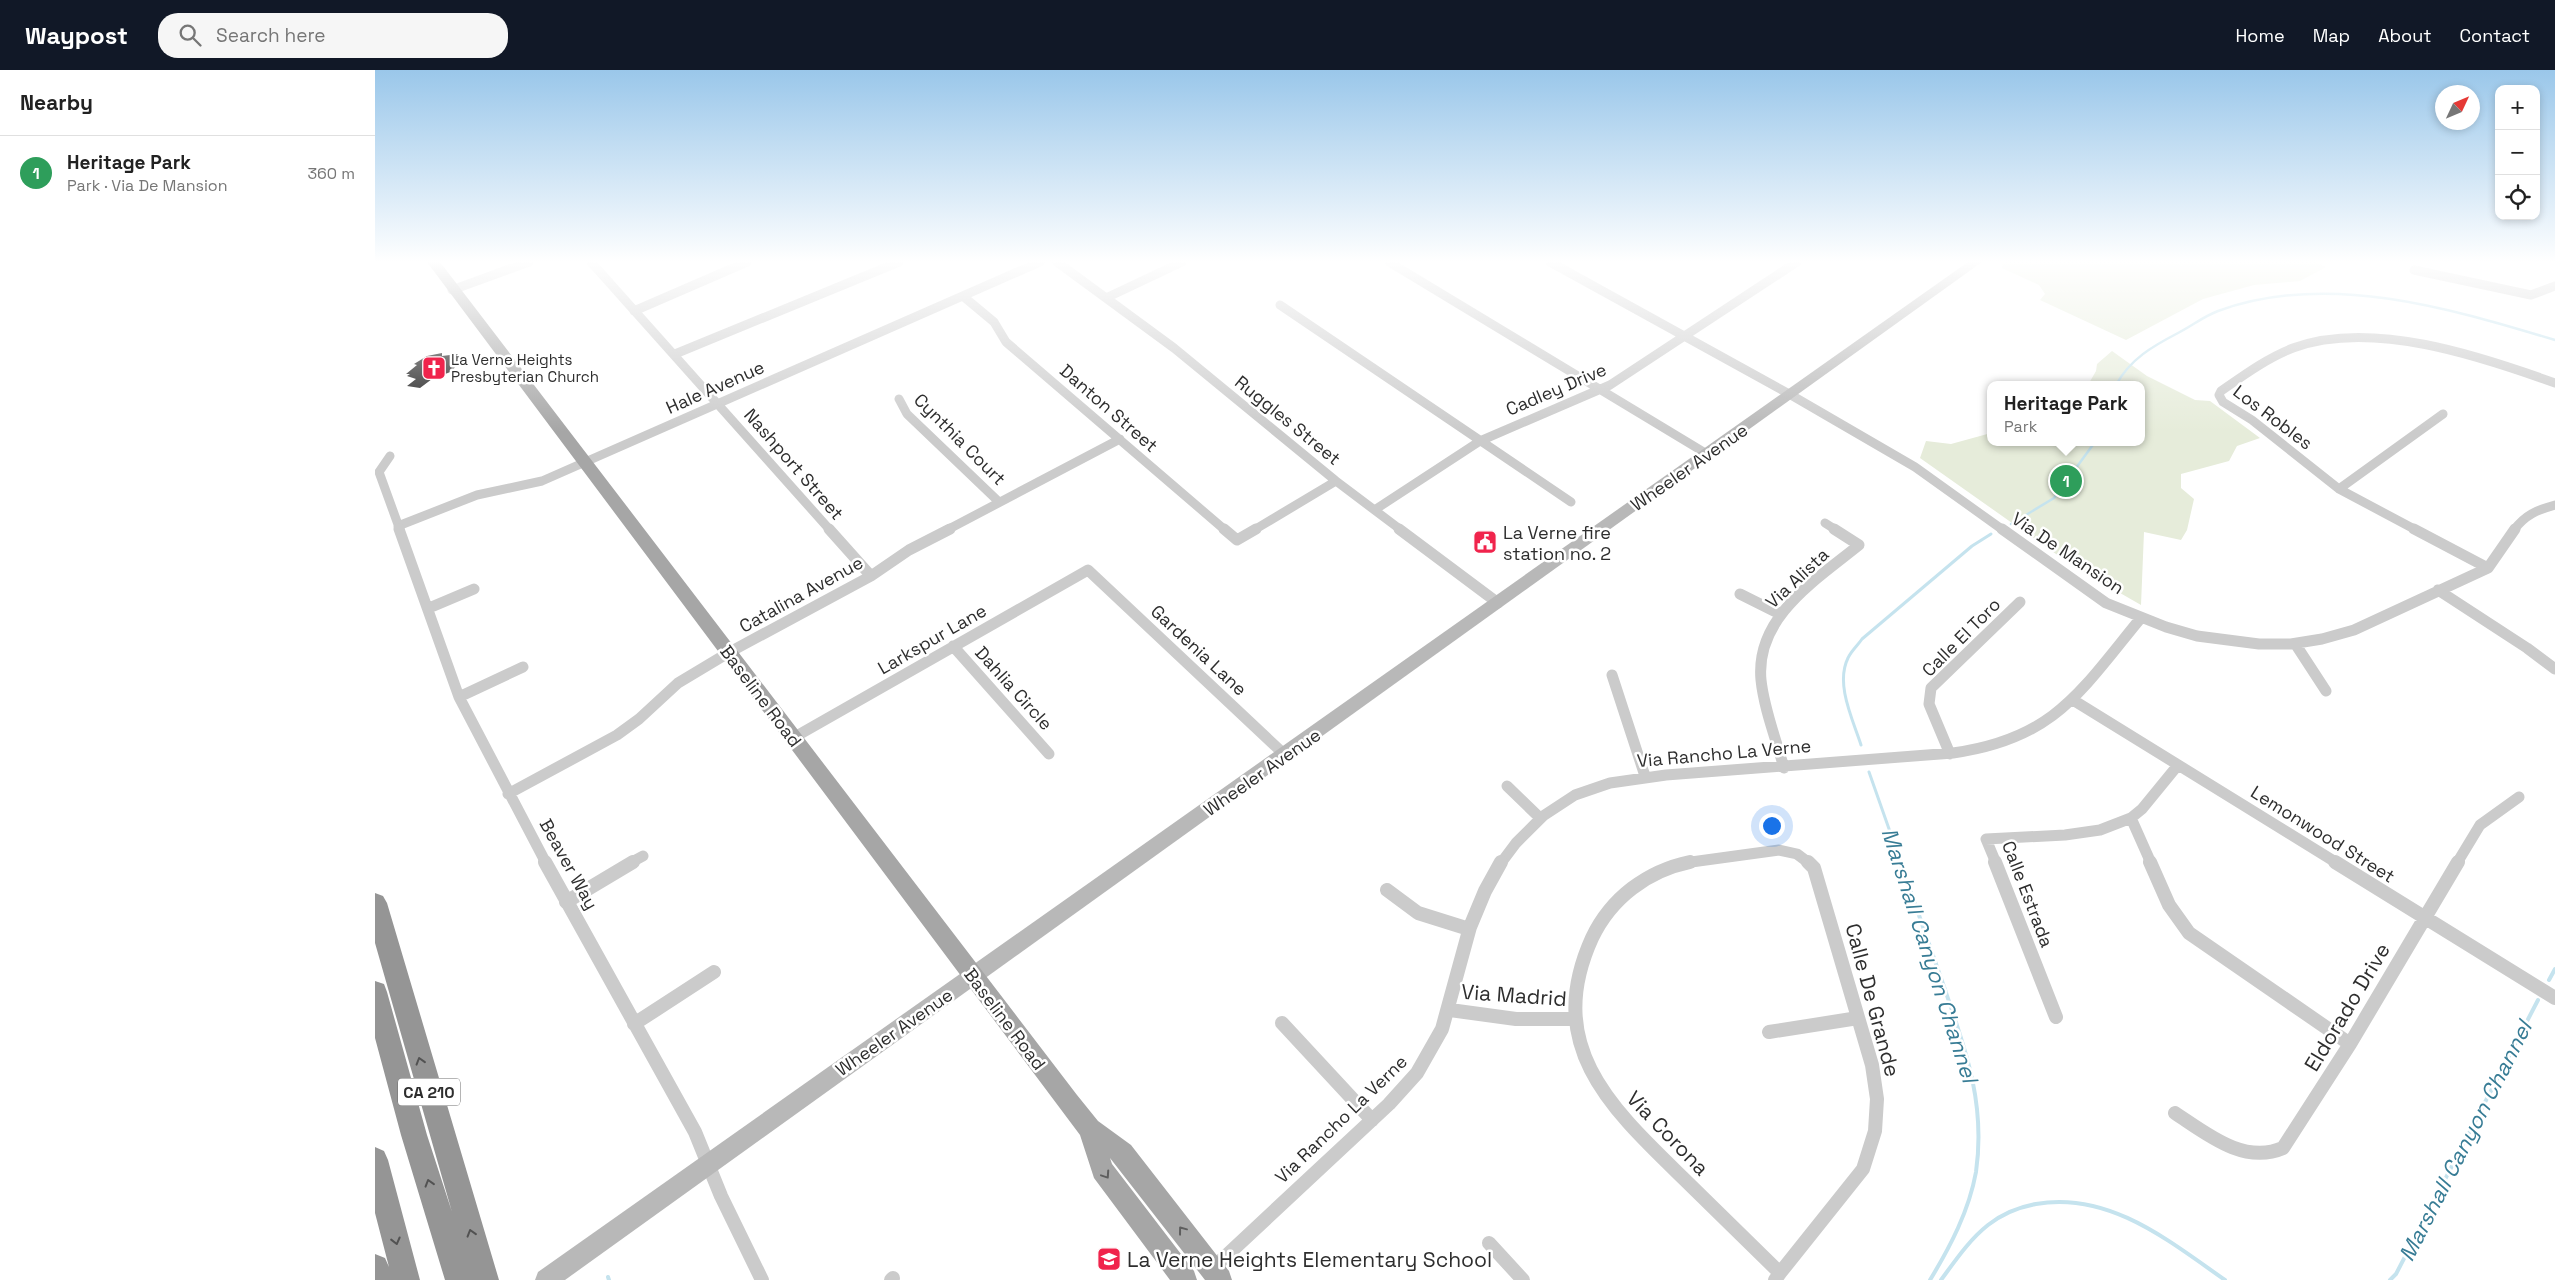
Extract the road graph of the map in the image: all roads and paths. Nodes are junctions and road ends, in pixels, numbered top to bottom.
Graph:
1 (475, 318) edge
2 (641, 318) edge
3 (762, 318) edge
4 (914, 318) edge
5 (990, 318) edge
6 (1134, 318) edge
7 (1300, 318) edge
8 (1482, 318) edge
9 (1651, 318) edge
10 (1709, 318) edge
11 (1897, 318) edge
12 (1682, 336) junction
13 (675, 354) junction
14 (2555, 383) edge
15 (1600, 390) junction
16 (1791, 395) junction
17 (899, 399) dead end
18 (719, 403) junction
19 (2443, 414) dead end
20 (1120, 439) junction
21 (1481, 442) junction
22 (1707, 454) junction
23 (390, 456) dead end
24 (585, 462) junction
25 (1336, 481) junction
26 (2339, 489) junction
27 (999, 502) junction
28 (1571, 502) dead end
29 (2555, 504) edge
30 (1376, 509) junction
31 (1825, 522) dead end
32 (398, 526) junction
33 (2488, 568) junction
34 (1088, 570) joint
35 (871, 576) junction
36 (474, 589) dead end
37 (2438, 590) junction
38 (1740, 594) dead end
39 (2020, 602) dead end
40 (1499, 603) junction
41 (429, 608) junction
42 (1780, 614) junction
43 (2139, 619) junction
44 (2296, 645) junction
45 (953, 646) junction
46 (728, 653) junction
47 (523, 667) dead end
48 (2555, 669) edge
49 (1612, 675) dead end
50 (2327, 691) dead end
51 (459, 696) junction
52 (2073, 700) junction
53 (793, 738) junction
54 (1049, 754) dead end
55 (1950, 754) junction
56 (1285, 756) junction
57 (2178, 765) junction
58 (1784, 768) junction
59 (1645, 776) junction
60 (1507, 786) dead end
61 (508, 794) junction
62 (2519, 797) dead end
63 (1539, 817) junction
64 (2131, 818) junction
65 (643, 856) dead end
66 (1803, 856) joint
67 (1387, 890) dead end
68 (566, 902) junction
69 (375, 904) edge
70 (2425, 918) junction
71 (1469, 929) junction
72 (714, 972) dead end
73 (973, 977) junction
74 (375, 992) edge
75 (2555, 998) edge
76 (1450, 1010) junction
77 (2056, 1017) dead end
78 (1858, 1018) junction
79 (1576, 1019) junction
80 (1282, 1023) dead end
81 (634, 1024) junction
82 (1769, 1032) dead end
83 (2349, 1044) junction
84 (2175, 1113) dead end
85 (1372, 1120) junction
86 (1090, 1129) junction
87 (375, 1160) edge
88 (709, 1162) junction
89 (1489, 1243) dead end
90 (375, 1268) edge
91 (1216, 1274) edge
92 (1777, 1277) edge
93 (378, 1280) edge
94 (405, 1280) edge
95 (459, 1280) edge
96 (485, 1280) edge
97 (546, 1280) edge
98 (762, 1280) edge
99 (1185, 1280) edge
100 (1523, 1280) edge

1 - 24 main road, Baseline Road
2 - 13 street, Nashport Street
3 - 13 street
4 - 18 street, Hale Avenue
5 - 20 street, Danton Street
6 - 25 street, Ruggles Street
7 - 21 street
8 - 15 street
9 - 12 street, Via De Mansion
10 - 12 street, Cadley Drive
11 - 16 main road, Wheeler Avenue
12 - 15 street, Cadley Drive
12 - 16 street, Via De Mansion
13 - 18 street, Nashport Street
14 - 26 street, Los Robles
15 - 21 street, Cadley Drive
15 - 22 street
16 - 22 main road, Wheeler Avenue
16 - 43 street, Via De Mansion
17 - 27 street, Cynthia Court
18 - 24 street, Hale Avenue
18 - 35 street, Nashport Street
19 - 26 street
20 - 25 street, Danton Street
20 - 27 street, Catalina Avenue
21 - 28 street
21 - 30 street, Cadley Drive
22 - 40 main road, Wheeler Avenue
23 - 32 street, Beaver Way
24 - 32 street, Hale Avenue
24 - 46 main road, Baseline Road
25 - 30 street, Ruggles Street
26 - 33 street, Los Robles
27 - 35 street, Catalina Avenue
29 - 33 street
30 - 40 street, Ruggles Street
31 - 42 street, Via Alista
32 - 41 street, Beaver Way
33 - 37 street, Via De Mansion
34 - 45 street, Larkspur Lane
34 - 56 street, Gardenia Lane
35 - 46 street, Catalina Avenue
36 - 41 street
37 - 44 street, Via De Mansion
37 - 48 street
38 - 42 street
39 - 55 street, Calle El Toro
40 - 56 main road, Wheeler Avenue
41 - 51 street, Beaver Way
42 - 58 street, Via Alista
43 - 44 street, Via De Mansion
43 - 52 street, Via Rancho La Verne
44 - 50 street
45 - 53 street, Larkspur Lane
45 - 54 street, Dahlia Circle
46 - 53 main road, Baseline Road
46 - 61 street, Catalina Avenue
47 - 51 street
49 - 59 street
51 - 61 street, Beaver Way
52 - 55 street, Via Rancho La Verne
52 - 57 street, Lemonwood Street
53 - 73 main road, Baseline Road
55 - 58 street, Via Rancho La Verne
56 - 73 main road, Wheeler Avenue
57 - 64 street
57 - 70 street, Lemonwood Street
58 - 59 street, Via Rancho La Verne
59 - 63 street, Via Rancho La Verne
60 - 63 street
61 - 68 street, Beaver Way
62 - 70 street, Eldorado Drive
63 - 71 street, Via Rancho La Verne
64 - 77 street, Calle Estrada
64 - 83 street
65 - 68 street
66 - 78 street, Calle De Grande
66 - 79 street, Via Corona
67 - 71 street
68 - 81 street, Beaver Way
96 -> 69 highway, CA 210
70 - 75 street, Lemonwood Street
70 - 83 street, Eldorado Drive
71 - 76 street, Via Rancho La Verne
72 - 81 street
73 - 86 main road, Baseline Road
73 - 88 main road, Wheeler Avenue
95 -> 74 highway
76 - 79 street, Via Madrid
76 - 85 street, Via Rancho La Verne
78 - 82 street
78 - 92 street, Calle De Grande
79 - 92 street, Via Corona
80 - 85 street
81 - 88 street, Beaver Way
83 - 84 street, Eldorado Drive
85 - 91 street, Via Rancho La Verne
91 -> 86 main road, Baseline Road
86 -> 99 main road, Baseline Road
87 -> 94 highway
88 - 97 main road, Wheeler Avenue
88 - 98 street, Beaver Way
89 - 100 street
90 - 93 highway

